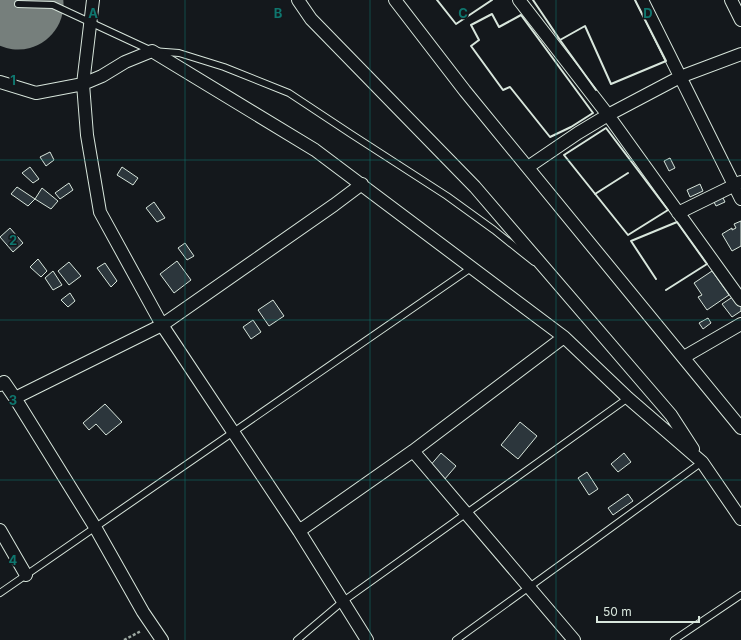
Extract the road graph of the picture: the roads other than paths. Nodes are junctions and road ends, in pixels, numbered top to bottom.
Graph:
1 (93, 0) edge
2 (298, 0) edge
3 (395, 0) edge
4 (519, 0) edge
5 (642, 0) edge
6 (731, 0) edge
7 (18, 4) dead end
8 (741, 20) edge
9 (91, 23) junction
10 (152, 51) junction
11 (741, 54) edge
12 (680, 77) junction
13 (0, 82) edge
14 (83, 84) junction
15 (608, 115) junction
16 (528, 167) junction
17 (362, 184) junction
18 (738, 184) edge
19 (741, 199) edge
20 (678, 213) junction
21 (471, 268) junction
22 (554, 278) junction
23 (741, 300) edge
24 (741, 324) edge
25 (162, 325) junction
26 (564, 337) junction
27 (684, 357) junction
28 (0, 385) edge
29 (15, 398) junction
30 (628, 398) junction
31 (739, 423) edge
32 (232, 432) junction
33 (413, 451) junction
34 (702, 462) junction
35 (466, 513) junction
36 (741, 519) edge
37 (95, 527) junction
38 (0, 530) edge
39 (299, 531) junction
40 (26, 574) junction
41 (530, 586) junction
42 (0, 593) edge
43 (741, 595) edge
44 (342, 602) junction
45 (162, 640) edge
46 (297, 640) edge
47 (367, 640) edge
48 (456, 640) edge
49 (574, 640) edge
50 (674, 640) edge

1 - 9 street
2 - 22 street
3 - 16 street
4 - 15 street
5 - 12 street
6 - 8 street
7 - 9 lane
9 - 10 lane
9 - 14 street
10 - 14 street
10 - 17 street
10 - 22 lane
11 - 12 street
12 - 15 street
12 - 18 street
13 - 14 street
14 - 25 street
15 - 16 street
15 - 20 street
16 - 27 street
17 - 21 street
17 - 25 street
18 - 19 street
18 - 20 street
20 - 23 street
21 - 26 street
21 - 32 lane
22 - 34 street
24 - 27 street
25 - 29 street
25 - 32 street
26 - 30 street
26 - 33 street
27 - 31 street
28 - 29 street
29 - 37 street
30 - 34 street
30 - 35 lane
32 - 37 lane
32 - 39 street
33 - 35 street
33 - 39 street
34 - 36 street
34 - 41 lane
35 - 41 street
35 - 44 lane
37 - 40 lane
37 - 45 street
38 - 40 street
39 - 44 street
40 - 42 lane
41 - 48 lane
41 - 49 street
43 - 50 lane
44 - 46 lane
44 - 47 street

